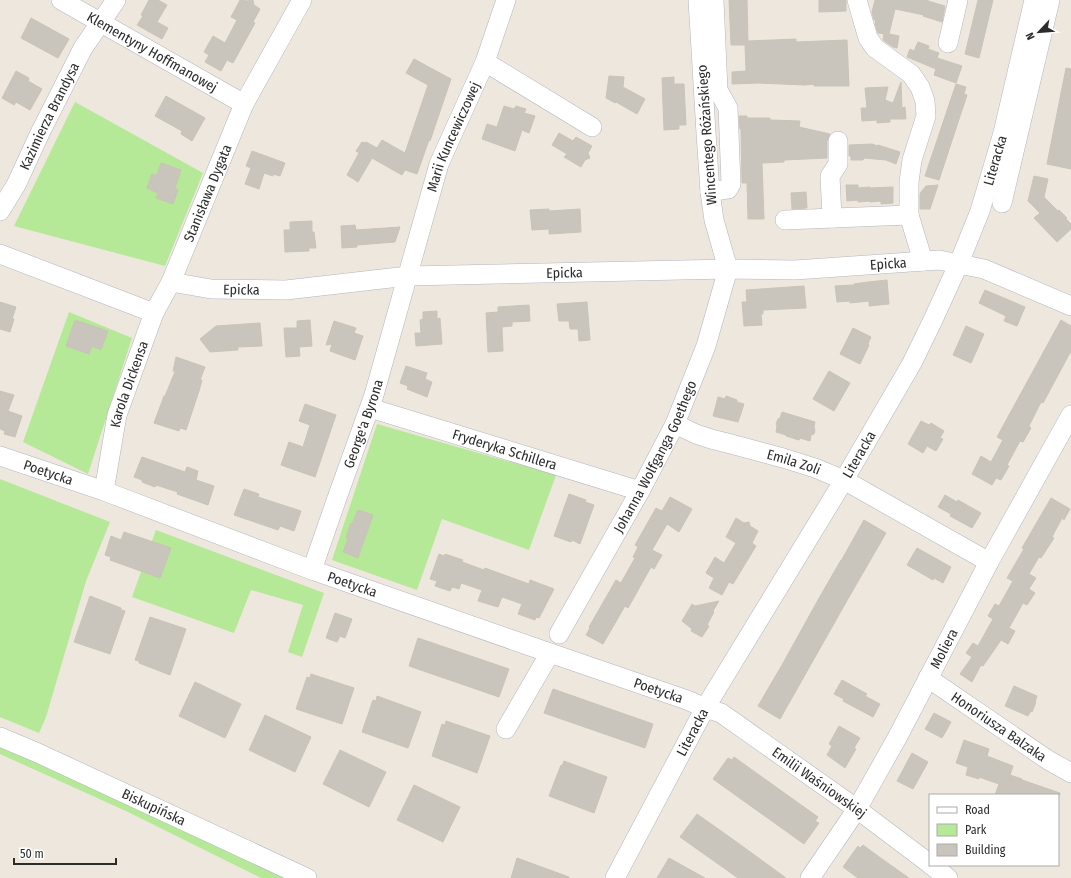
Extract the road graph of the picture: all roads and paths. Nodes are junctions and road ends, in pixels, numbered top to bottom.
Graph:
1 (61, 0) edge
2 (116, 0) edge
3 (302, 0) edge
4 (506, 0) edge
5 (698, 0) edge
6 (714, 0) edge
7 (857, 0) edge
8 (958, 0) edge
9 (1034, 0) edge
10 (1050, 0) edge
11 (100, 22) junction
12 (948, 43) dead end
13 (485, 62) junction
14 (244, 104) junction
15 (592, 127) dead end
16 (838, 141) dead end
17 (710, 192) junction
18 (1002, 203) dead end
19 (0, 211) edge
20 (909, 215) junction
21 (832, 218) junction
22 (785, 220) dead end
23 (0, 254) edge
24 (923, 261) junction
25 (959, 263) junction
26 (728, 269) junction
27 (408, 276) junction
28 (171, 282) junction
29 (1071, 306) edge
30 (154, 314) junction
31 (370, 408) junction
32 (1071, 415) edge
33 (675, 424) junction
34 (0, 456) edge
35 (844, 480) junction
36 (640, 491) junction
37 (104, 492) junction
38 (989, 562) junction
39 (312, 570) junction
40 (559, 634) dead end
41 (550, 654) junction
42 (928, 678) junction
43 (705, 708) junction
44 (506, 729) dead end
45 (0, 737) edge
46 (1071, 773) edge
47 (857, 809) junction
48 (929, 864) edge
49 (931, 866) edge
50 (307, 878) edge
51 (615, 878) edge
52 (810, 878) edge
53 (948, 878) edge

1 - 11 street, Klementyny Hoffmanowej
2 - 11 street, Kazimierza Brandysa
3 - 14 street, Stanisława Dygata
4 - 13 street, Marii Kuncewiczowej
5 - 17 street, Wincentego Różańskiego
6 - 17 street
7 - 20 street
8 - 12 street
9 - 25 street, Literacka
10 - 18 street
11 - 14 street, Klementyny Hoffmanowej
11 - 19 street, Kazimierza Brandysa
13 - 15 street
13 - 27 street, Marii Kuncewiczowej
14 - 28 street, Stanisława Dygata
16 - 21 street
17 - 26 street, Wincentego Różańskiego
20 - 21 street
20 - 24 street
21 - 22 street
23 - 30 street
24 - 25 street, Epicka
24 - 26 street, Epicka
25 - 29 street, Epicka
25 - 35 street, Literacka
26 - 27 street, Epicka
26 - 33 street, Johanna Wolfganga Goethego
27 - 28 street, Epicka
27 - 31 street, George'a Byrona
28 - 30 street, Karola Dickensa
30 - 37 street, Karola Dickensa
31 - 36 street, Fryderyka Schillera
31 - 39 street, George'a Byrona
32 - 38 street, Moliera
33 - 35 street, Emila Zoli
33 - 36 street, Johanna Wolfganga Goethego
34 - 37 street, Poetycka
35 - 38 street, Emila Zoli
35 - 43 street, Literacka
36 - 40 street, Johanna Wolfganga Goethego
37 - 39 street, Poetycka
38 - 42 street, Moliera
39 - 41 street, Poetycka
41 - 43 street, Poetycka
41 - 44 street
42 - 46 street, Honoriusza Balzaka
42 - 47 street, Moliera
43 - 47 street, Emilii Waśniowskiej
43 - 51 street, Literacka
45 - 50 street, Biskupińska
47 - 48 street, Emilii Waśniowskiej
47 - 52 street, Moliera
49 - 53 street, Emilii Waśniowskiej

